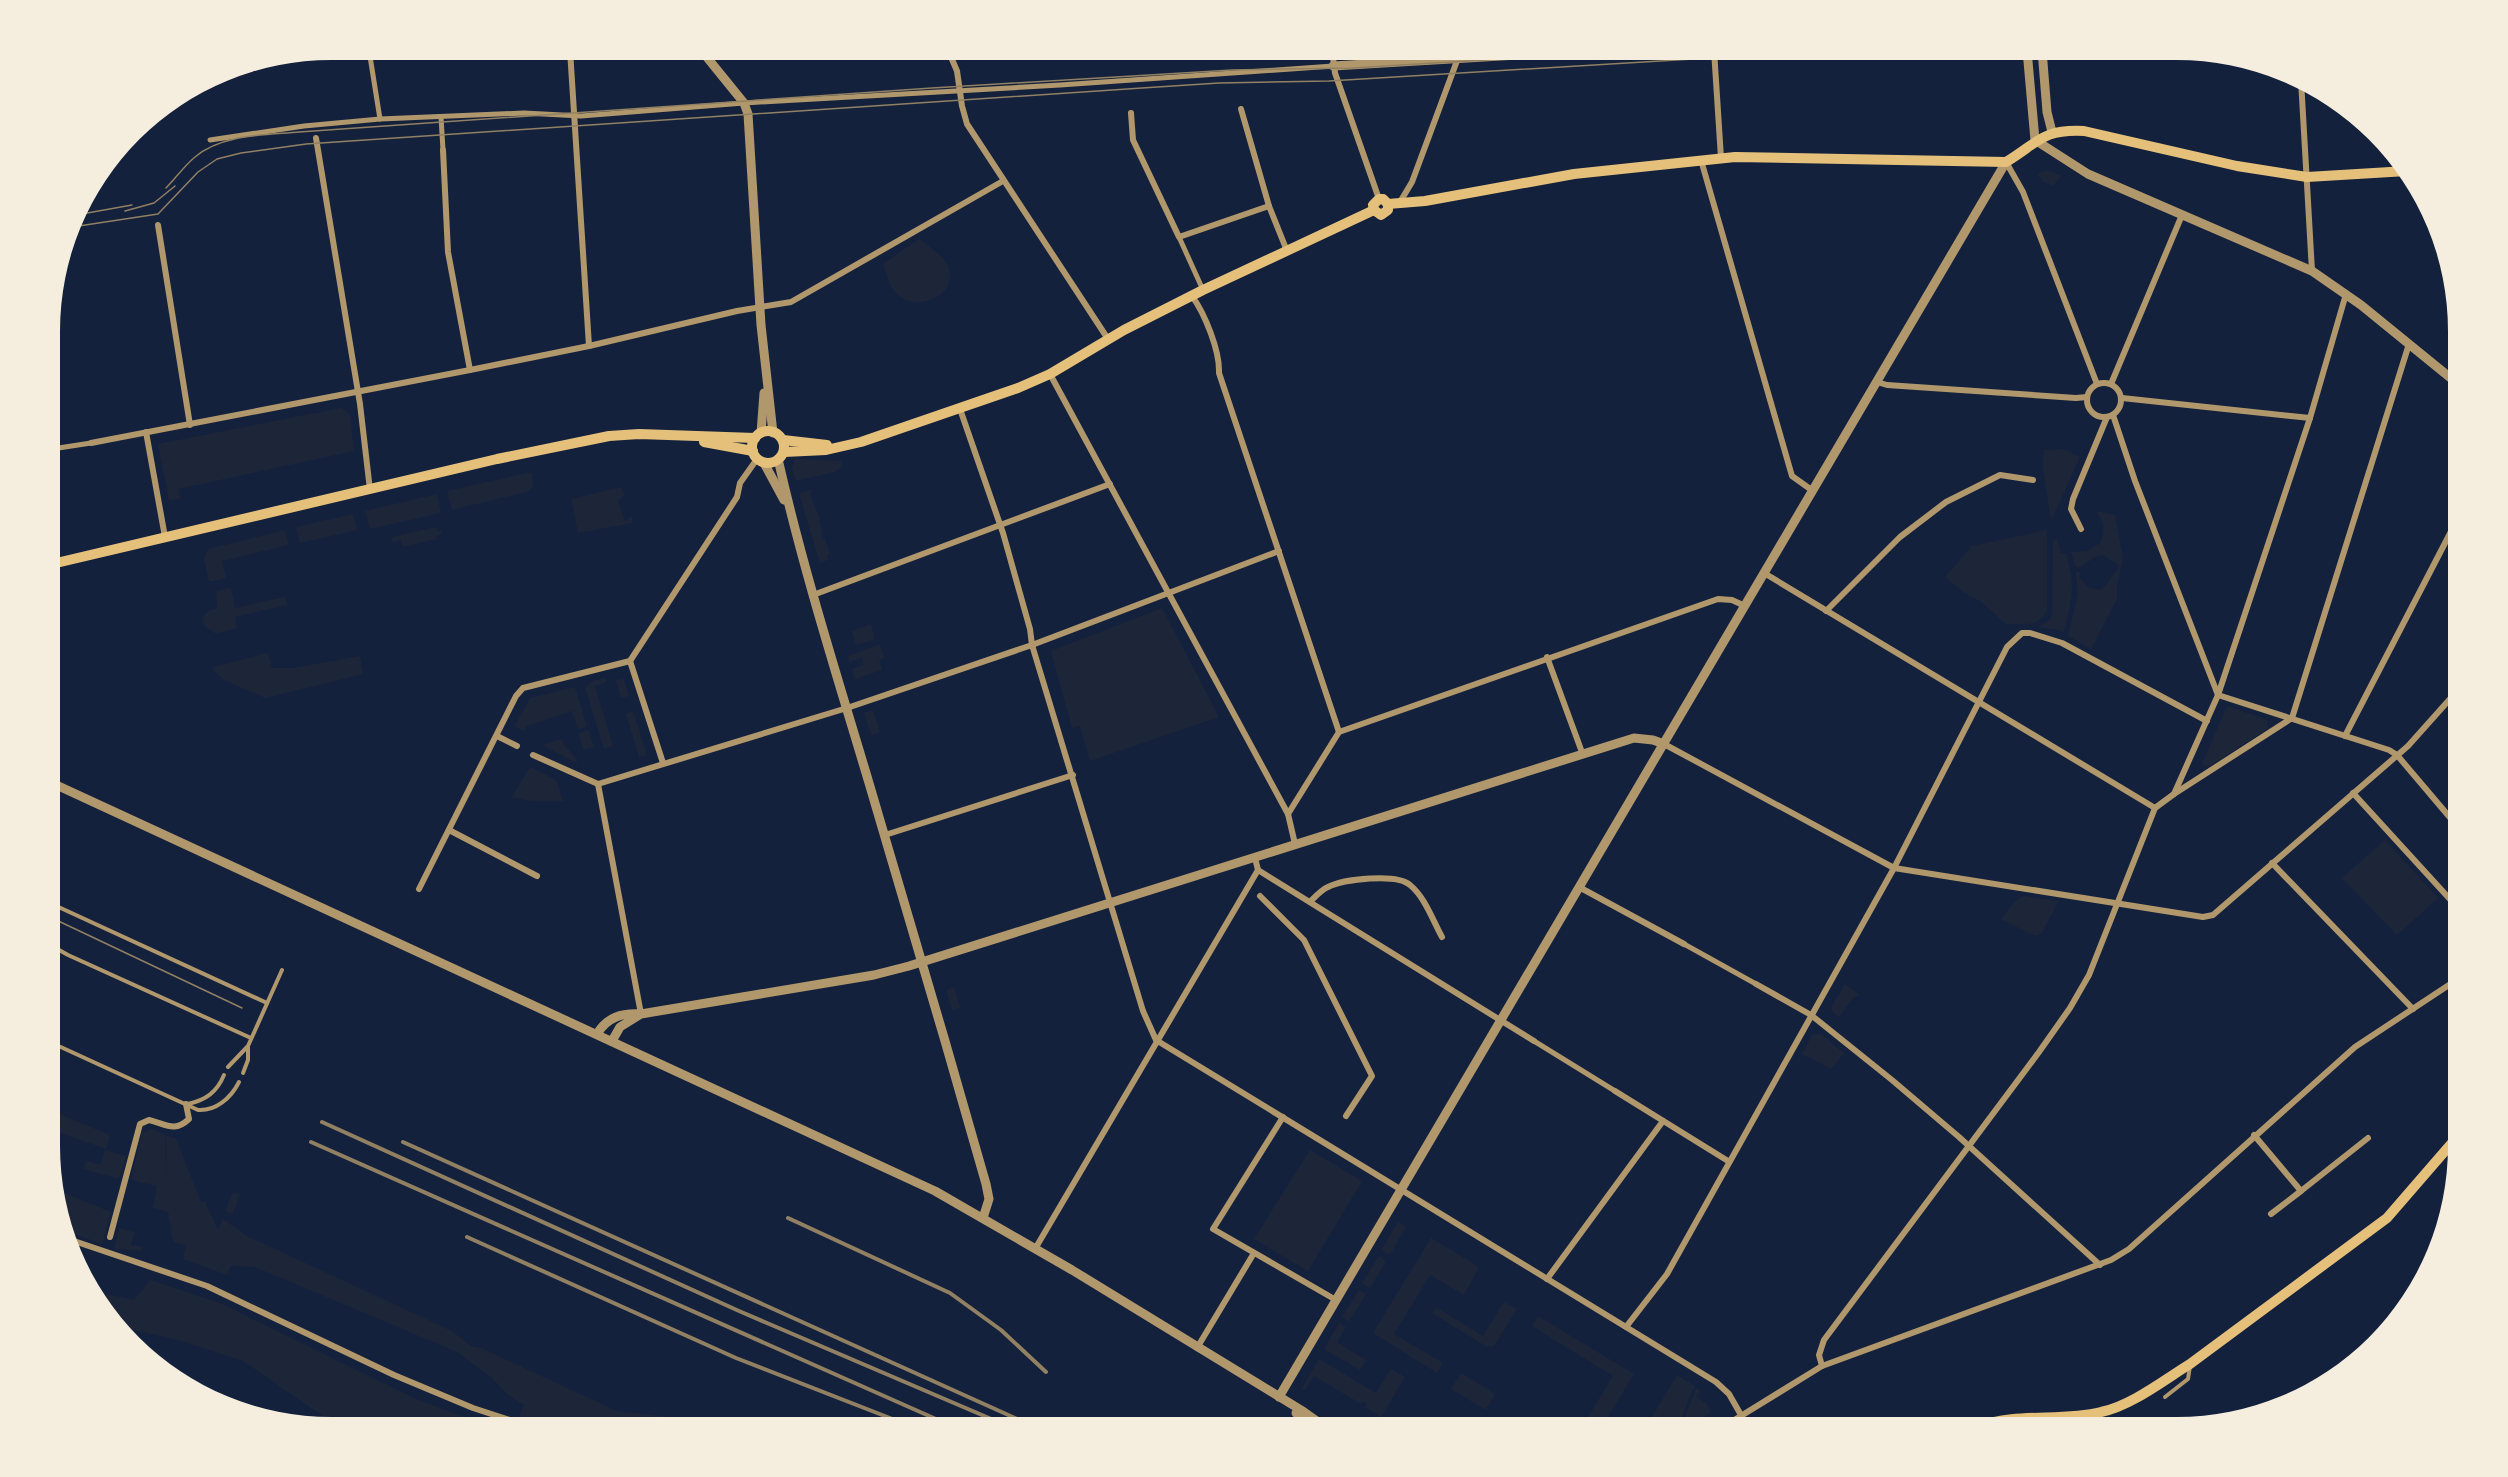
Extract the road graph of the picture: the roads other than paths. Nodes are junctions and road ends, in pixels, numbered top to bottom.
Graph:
1 (371, 60) edge
2 (570, 60) edge
3 (709, 60) edge
4 (952, 60) edge
5 (1333, 60) edge
6 (1396, 60) edge
7 (1458, 60) edge
8 (1715, 60) edge
9 (2028, 60) edge
10 (2043, 60) edge
11 (1333, 66) junction
12 (961, 90) junction
13 (2302, 90) edge
14 (744, 102) junction
15 (1241, 109) dead end
16 (1131, 112) dead end
17 (573, 116) junction
18 (441, 117) junction
19 (380, 119) junction
20 (2052, 132) junction
21 (316, 138) dead end
22 (210, 140) dead end
23 (2035, 140) junction
24 (443, 150) joint
25 (1721, 158) junction
26 (1701, 160) junction
27 (2006, 162) junction
28 (2396, 172) edge
29 (2307, 177) junction
30 (1003, 181) junction
31 (1384, 202) junction
32 (1400, 202) junction
33 (1269, 206) junction
34 (2182, 215) junction
35 (158, 225) dead end
36 (1179, 237) junction
37 (1287, 251) junction
38 (2312, 271) junction
39 (1203, 290) junction
40 (2346, 294) junction
41 (1192, 296) junction
42 (760, 308) junction
43 (1108, 339) junction
44 (2409, 344) junction
45 (589, 346) junction
46 (765, 369) junction
47 (470, 370) junction
48 (1050, 374) junction
49 (2448, 376) edge
50 (1877, 382) junction
51 (2097, 384) junction
52 (2111, 384) junction
53 (358, 393) junction
54 (2087, 397) junction
55 (2122, 398) junction
56 (960, 409) junction
57 (2110, 416) junction
58 (2310, 418) junction
59 (190, 425) junction
60 (146, 432) junction
61 (774, 433) junction
62 (668, 435) junction
63 (758, 436) junction
64 (92, 443) joint
65 (60, 448) edge
66 (782, 451) junction
67 (758, 458) junction
68 (2033, 480) dead end
69 (1110, 484) junction
70 (370, 490) junction
71 (1813, 491) junction
72 (789, 510) junction
73 (1000, 525) junction
74 (2081, 529) dead end
75 (165, 537) junction
76 (2448, 537) edge
77 (1279, 551) junction
78 (60, 562) edge
79 (1764, 573) junction
80 (1168, 592) junction
81 (813, 595) junction
82 (1745, 606) junction
83 (1826, 611) junction
84 (1032, 645) junction
85 (1547, 657) junction
86 (630, 661) junction
87 (2218, 695) junction
88 (2448, 701) edge
89 (1980, 702) junction
90 (847, 708) junction
91 (2292, 718) junction
92 (2207, 721) junction
93 (1339, 732) junction
94 (497, 736) junction
95 (2345, 736) junction
96 (1664, 744) junction
97 (517, 746) dead end
98 (533, 755) dead end
99 (1583, 755) junction
100 (2397, 755) junction
101 (663, 763) junction
102 (1073, 776) junction
103 (598, 784) junction
104 (60, 787) edge
105 (2353, 793) junction
106 (2174, 794) junction
107 (2155, 808) junction
108 (1288, 814) junction
109 (2448, 815) edge
110 (449, 830) junction
111 (885, 836) junction
112 (1295, 844) junction
113 (1255, 858) junction
114 (2272, 863) junction
115 (1894, 868) junction
116 (1258, 870) junction
117 (537, 876) dead end
118 (1579, 887) junction
119 (419, 889) dead end
120 (1260, 896) dead end
121 (2448, 897) edge
122 (1310, 902) junction
123 (1110, 903) junction
124 (2118, 903) junction
125 (60, 908) edge
126 (1442, 937) dead end
127 (1684, 944) joint
128 (60, 950) edge
129 (922, 962) junction
130 (282, 970) dead end
131 (1756, 984) joint
132 (2448, 986) edge
133 (267, 1003) junction
134 (2413, 1009) junction
135 (641, 1014) junction
136 (1811, 1015) junction
137 (1501, 1020) junction
138 (597, 1034) junction
139 (251, 1038) junction
140 (1156, 1040) junction
141 (612, 1041) junction
142 (1534, 1041) joint
143 (248, 1046) junction
144 (60, 1047) edge
145 (228, 1067) dead end
146 (243, 1074) dead end
147 (224, 1075) dead end
148 (239, 1082) dead end
149 (1615, 1091) joint
150 (187, 1104) junction
151 (1346, 1116) dead end
152 (1283, 1118) junction
153 (1663, 1120) junction
154 (2254, 1135) junction
155 (2368, 1138) dead end
156 (1968, 1146) junction
157 (2448, 1148) edge
158 (1728, 1161) junction
159 (1401, 1190) junction
160 (2301, 1191) junction
161 (2271, 1214) dead end
162 (983, 1218) junction
163 (110, 1237) dead end
164 (78, 1242) edge
165 (1035, 1249) junction
166 (1254, 1253) junction
167 (2100, 1265) junction
168 (1547, 1279) junction
169 (1336, 1300) junction
170 (1626, 1327) junction
171 (1197, 1348) junction
172 (2190, 1364) junction
173 (1822, 1366) junction
174 (1279, 1397) junction
175 (2165, 1397) dead end
176 (1741, 1415) junction
177 (500, 1417) edge
178 (1301, 1417) edge
179 (1310, 1417) edge
180 (1738, 1417) edge
181 (2090, 1417) edge

1 - 19 street
2 - 17 street
3 - 14 street
4 - 12 street
5 - 11 street
6 - 11 street
7 - 32 street
8 - 25 street
9 - 23 street
10 - 20 street
11 - 12 street
11 - 31 street
12 - 14 street
12 - 30 street
13 - 29 street
14 - 17 street
14 - 42 street
15 - 33 street
16 - 36 street
17 - 18 street
17 - 45 street
18 - 19 street
18 - 24 street
19 - 22 street
20 - 23 main road
20 - 29 main road
21 - 53 street
23 - 27 main road
23 - 34 street
24 - 47 street
25 - 26 main road
25 - 27 main road
26 - 32 main road
26 - 71 street
27 - 50 street
27 - 51 street
28 - 29 main road
29 - 38 street
30 - 42 street
30 - 43 street
31 - 32 main road
31 - 37 main road
33 - 36 street
33 - 37 street
34 - 38 street
34 - 52 street
35 - 59 street
36 - 39 street
37 - 39 main road
38 - 40 street
39 - 41 main road
40 - 44 street
40 - 58 street
41 - 43 main road
41 - 77 street
42 - 45 street
42 - 46 street
43 - 48 main road
44 - 49 street
44 - 91 street
45 - 47 street
46 - 61 street
46 - 63 street
47 - 53 street
48 - 56 main road
48 - 69 street
50 - 54 street
50 - 71 street
51 - 52 street
51 - 54 street
52 - 55 street
53 - 59 street
53 - 70 street
54 - 57 street
55 - 57 street
55 - 58 street
56 - 66 main road
56 - 73 street
57 - 74 street
57 - 87 street
58 - 87 street
59 - 60 street
60 - 64 street
60 - 75 street
61 - 63 main road
61 - 66 main road
62 - 63 main road
62 - 67 main road
62 - 70 main road
63 - 67 main road
64 - 65 street
66 - 67 main road
66 - 72 street
67 - 72 street
67 - 86 street
68 - 83 street
69 - 73 street
69 - 80 street
70 - 75 main road
71 - 79 street
72 - 81 street
73 - 81 street
73 - 84 street
75 - 78 main road
76 - 95 street
77 - 80 street
77 - 93 street
79 - 82 street
79 - 83 street
80 - 84 street
80 - 108 street
81 - 90 street
82 - 85 street
82 - 96 street
83 - 89 street
84 - 90 street
84 - 102 street
85 - 93 street
85 - 99 street
86 - 94 street
86 - 101 street
87 - 91 street
87 - 92 street
88 - 100 street
89 - 92 street
89 - 107 street
89 - 115 street
90 - 101 street
90 - 111 street
91 - 95 street
91 - 106 street
92 - 106 street
93 - 108 street
94 - 97 street
94 - 110 street
95 - 100 street
96 - 99 street
96 - 115 street
96 - 118 street
98 - 103 street
99 - 112 street
100 - 105 street
100 - 109 street
101 - 103 street
102 - 111 street
102 - 123 street
103 - 135 street
104 - 138 street
105 - 114 street
105 - 121 street
106 - 107 street
107 - 124 street
108 - 112 street
110 - 117 street
110 - 119 street
111 - 129 street
112 - 113 street
113 - 116 street
113 - 123 street
114 - 124 street
114 - 134 street
115 - 124 street
115 - 136 street
116 - 122 street
116 - 140 street
118 - 127 street
118 - 137 street
120 - 151 street
122 - 126 street
122 - 137 street
123 - 129 street
123 - 140 street
124 - 156 street
125 - 133 lane
127 - 131 street
128 - 139 lane
129 - 135 street
129 - 162 street
130 - 133 lane
131 - 136 street
132 - 134 street
133 - 139 lane
134 - 154 street
135 - 138 street
135 - 141 street
136 - 156 street
136 - 158 street
137 - 142 street
137 - 159 street
138 - 141 street
139 - 143 lane
140 - 152 street
140 - 165 street
141 - 162 street
142 - 149 street
143 - 145 lane
143 - 146 lane
144 - 150 lane
147 - 150 lane
148 - 150 lane
149 - 153 street
150 - 163 street
152 - 159 street
152 - 166 street
153 - 158 street
153 - 168 street
154 - 160 street
154 - 167 street
155 - 160 street
156 - 167 street
156 - 173 street
157 - 172 main road
158 - 170 street
159 - 168 street
159 - 169 street
160 - 161 street
162 - 165 street
164 - 177 street
165 - 171 street
166 - 169 street
166 - 171 street
167 - 173 street
168 - 170 street
169 - 174 street
170 - 176 street
171 - 174 street
172 - 175 lane
172 - 181 main road
173 - 176 street
174 - 178 street
174 - 179 street
176 - 180 street

